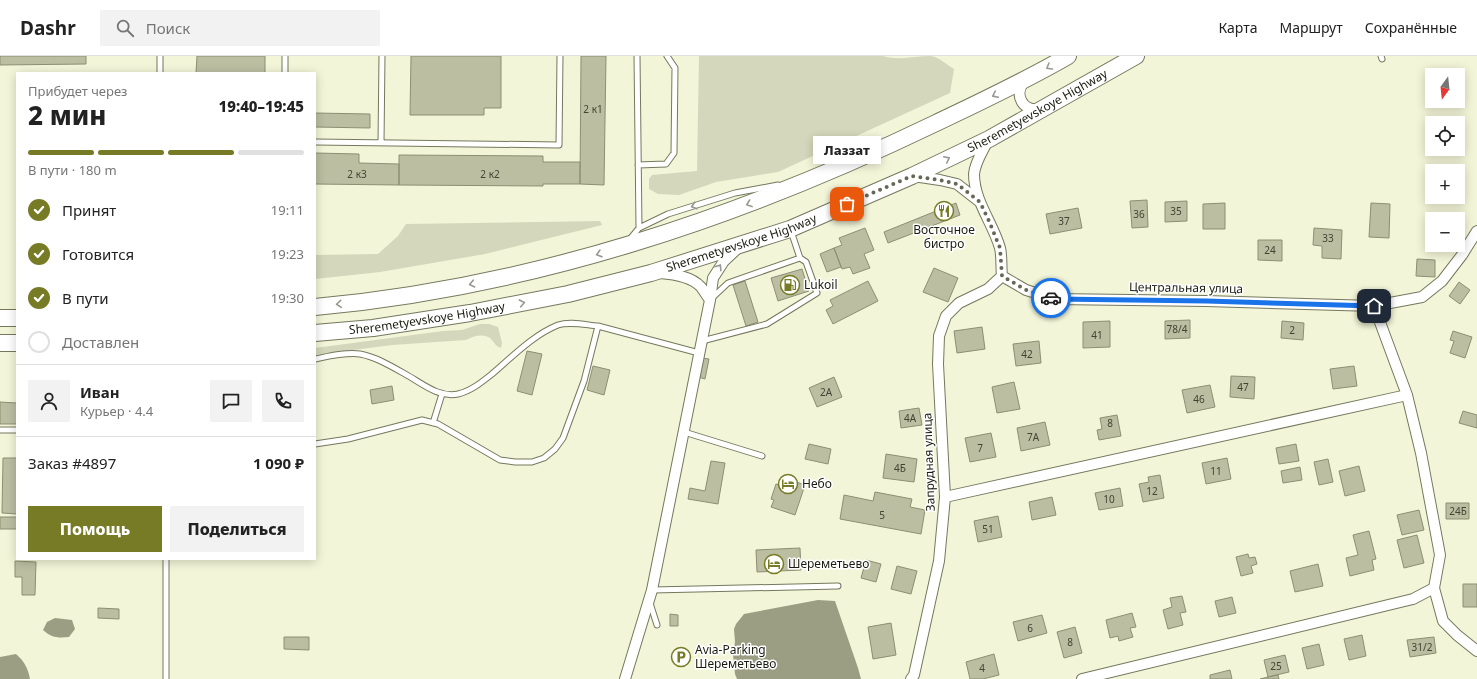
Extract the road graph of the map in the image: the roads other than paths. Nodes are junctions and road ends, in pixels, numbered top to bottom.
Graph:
1 (160, 56) edge
2 (285, 56) edge
3 (382, 56) edge
4 (560, 56) edge
5 (637, 56) edge
6 (667, 56) edge
7 (1068, 56) edge
8 (1136, 56) edge
9 (160, 72) edge
10 (285, 72) edge
11 (1030, 78) junction
12 (1045, 107) junction
13 (989, 139) junction
14 (316, 142) edge
15 (381, 143) junction
16 (638, 165) junction
17 (912, 176) junction
18 (814, 178) junction
19 (980, 202) junction
20 (639, 228) junction
21 (790, 228) junction
22 (1477, 231) edge
23 (744, 243) junction
24 (623, 247) junction
25 (800, 258) junction
26 (651, 273) junction
27 (1002, 276) junction
28 (710, 300) junction
29 (1374, 306) junction
30 (316, 307) edge
31 (0, 318) edge
32 (16, 318) edge
33 (598, 326) junction
34 (316, 333) edge
35 (701, 342) junction
36 (0, 343) edge
37 (16, 343) edge
38 (699, 354) junction
39 (316, 358) edge
40 (442, 394) junction
41 (1407, 395) junction
42 (433, 423) junction
43 (0, 430) edge
44 (16, 430) edge
45 (684, 432) junction
46 (316, 444) edge
47 (762, 456) dead end
48 (945, 497) junction
49 (166, 560) edge
50 (838, 586) dead end
51 (1434, 588) junction
52 (652, 590) junction
53 (649, 600) junction
54 (657, 625) dead end
55 (1477, 651) edge
56 (914, 678) edge
57 (166, 679) edge
58 (624, 679) edge
59 (1082, 679) edge

1 - 9 lane
2 - 10 lane
3 - 15 lane
4 - 15 lane
5 - 16 lane
6 - 16 lane
7 -> 11 main road
8 - 12 main road, Sheremetyevskoye Highway
11 - 12 street
11 -> 18 main road
12 - 13 main road, Sheremetyevskoye Highway
17 -> 13 main road, Sheremetyevskoye Highway
13 - 19 street
14 - 15 lane
16 - 20 lane
17 - 19 street
17 - 21 main road, Sheremetyevskoye Highway
18 -> 20 lane
18 -> 24 main road
19 - 27 street
20 - 24 lane
21 - 23 main road, Sheremetyevskoye Highway
21 - 25 lane
22 - 29 street, Центральная улица
23 - 26 main road, Sheremetyevskoye Highway
28 -> 23 street
24 -> 30 main road
25 - 28 lane
25 - 35 lane
26 - 28 street
34 -> 26 main road, Sheremetyevskoye Highway
27 - 29 street, Центральная улица
27 - 48 street, Запрудная улица
28 - 35 street
29 - 41 street
31 - 32 main road
33 - 38 lane
33 - 40 lane
33 - 42 lane
35 - 38 street
36 - 37 main road
38 - 45 street
39 - 40 lane
40 - 42 lane
41 - 48 street
41 - 51 street
42 - 46 lane
43 - 44 lane
45 - 47 lane
45 - 52 street
48 - 56 street, Запрудная улица
49 - 57 lane
50 - 52 lane
51 - 55 street
51 - 59 street
52 - 53 street
53 - 54 lane
53 - 58 street

